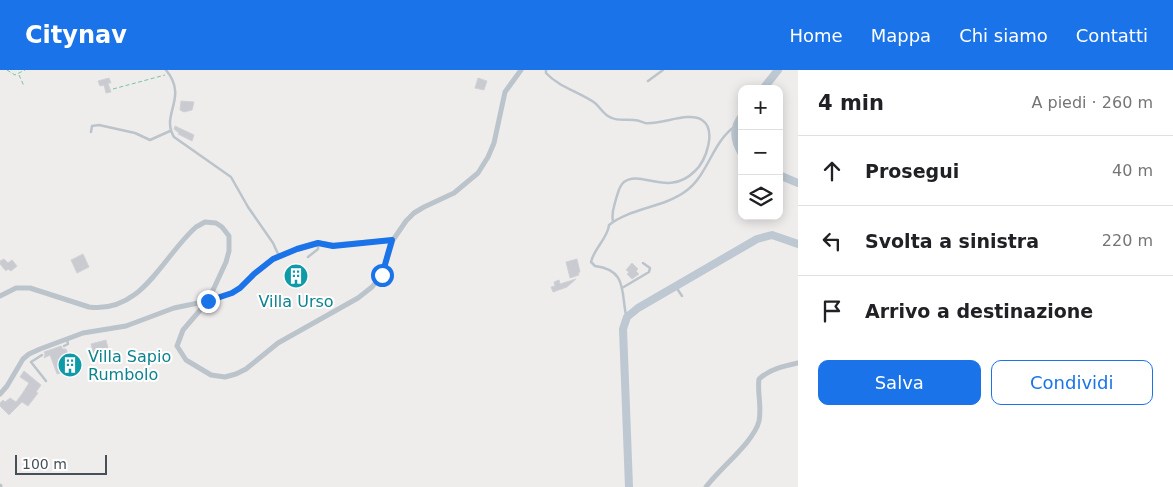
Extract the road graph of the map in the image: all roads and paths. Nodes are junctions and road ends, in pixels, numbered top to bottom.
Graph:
1 (7, 70) edge
2 (25, 70) edge
3 (166, 70) edge
4 (521, 70) edge
5 (546, 70) edge
6 (663, 70) edge
7 (778, 70) edge
8 (19, 74) junction
9 (169, 74) junction
10 (648, 81) dead end
11 (766, 85) edge
12 (24, 86) dead end
13 (113, 89) dead end
14 (738, 122) edge
15 (735, 126) junction
16 (170, 131) junction
17 (91, 132) dead end
18 (738, 146) edge
19 (783, 177) edge
20 (798, 183) edge
21 (613, 221) junction
22 (392, 240) junction
23 (318, 243) junction
24 (798, 244) edge
25 (279, 256) junction
26 (308, 257) dead end
27 (643, 263) dead end
28 (676, 286) junction
29 (622, 288) junction
30 (0, 296) edge
31 (682, 296) dead end
32 (208, 301) junction
33 (627, 317) junction
34 (67, 339) junction
35 (64, 346) dead end
36 (42, 354) dead end
37 (798, 363) edge
38 (46, 381) dead end
39 (0, 394) edge
40 (629, 487) edge
41 (706, 487) edge

1 - 8 path
2 - 8 path
3 - 9 lane
4 - 22 street
5 - 21 lane
6 - 10 lane
7 - 11 street
8 - 12 path
9 - 13 path
9 - 16 lane
14 - 15 street
15 - 18 street
15 - 21 lane
16 - 17 lane
16 - 25 lane
19 - 20 street
21 - 29 lane
22 - 23 street
22 - 32 street
23 - 25 street
23 - 26 lane
24 - 28 street
25 - 32 street
27 - 29 lane
28 - 31 lane
28 - 33 street
29 - 33 lane
30 - 32 street
32 - 34 street
33 - 40 street
34 - 35 lane
34 - 39 street
36 - 38 lane
37 - 41 street

